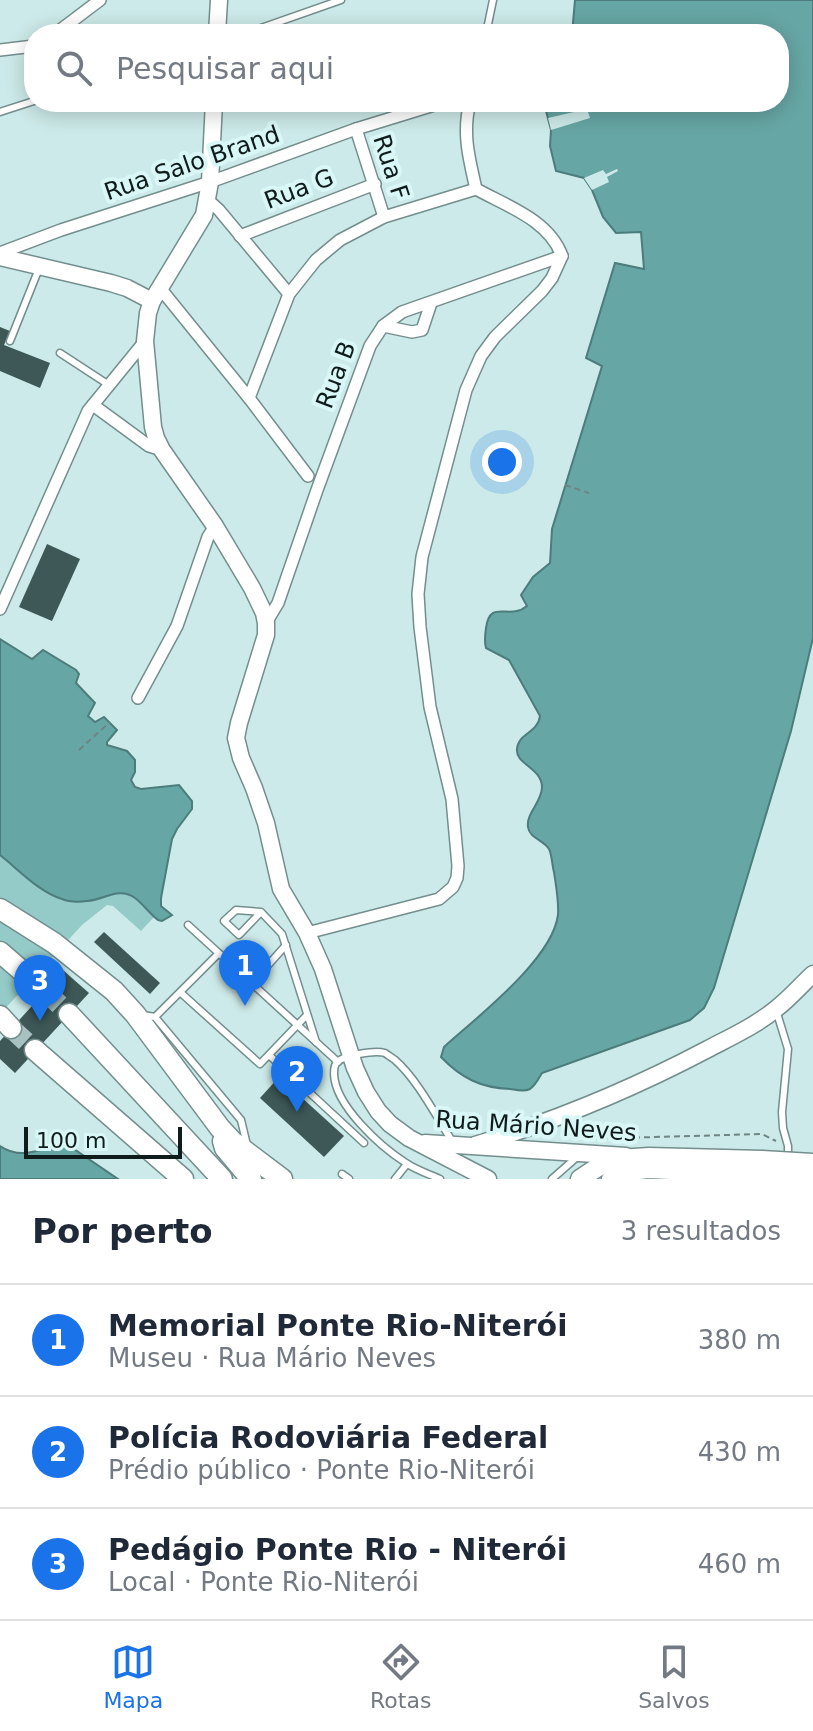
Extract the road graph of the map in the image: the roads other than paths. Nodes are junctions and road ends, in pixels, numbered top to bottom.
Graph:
1 (100, 0) edge
2 (219, 0) edge
3 (341, 0) edge
4 (493, 0) edge
5 (68, 24) edge
6 (218, 24) edge
7 (273, 24) edge
8 (488, 24) edge
9 (24, 47) edge
10 (0, 50) edge
11 (24, 104) edge
12 (0, 112) edge
13 (214, 112) edge
14 (411, 112) edge
15 (467, 112) edge
16 (356, 129) junction
17 (210, 182) junction
18 (375, 184) junction
19 (476, 189) junction
20 (208, 200) junction
21 (384, 217) junction
22 (240, 236) junction
23 (0, 255) edge
24 (562, 256) junction
25 (40, 266) junction
26 (289, 294) junction
27 (156, 295) junction
28 (431, 303) junction
29 (383, 326) junction
30 (10, 341) dead end
31 (145, 341) junction
32 (60, 353) dead end
33 (109, 385) junction
34 (249, 398) junction
35 (93, 405) junction
36 (162, 450) junction
37 (308, 476) dead end
38 (215, 526) junction
39 (0, 609) edge
40 (266, 623) junction
41 (138, 698) dead end
42 (0, 909) edge
43 (261, 912) junction
44 (188, 925) dead end
45 (307, 933) junction
46 (286, 945) junction
47 (0, 952) edge
48 (218, 954) junction
49 (813, 974) edge
50 (251, 984) junction
51 (45, 991) tunnel mouth
52 (181, 993) junction
53 (776, 1009) junction
54 (69, 1014) tunnel mouth
55 (307, 1015) junction
56 (145, 1016) junction
57 (297, 1025) junction
58 (316, 1042) junction
59 (35, 1050) tunnel mouth
60 (269, 1055) junction
61 (345, 1059) junction
62 (234, 1142) junction
63 (420, 1142) junction
64 (364, 1143) dead end
65 (455, 1145) junction
66 (475, 1145) junction
67 (584, 1146) junction
68 (649, 1157) junction
69 (813, 1163) edge
70 (407, 1164) junction
71 (761, 1167) junction
72 (342, 1174) dead end
73 (813, 1176) edge
74 (183, 1179) edge
75 (222, 1179) edge
76 (251, 1179) edge
77 (266, 1179) edge
78 (282, 1179) edge
79 (349, 1179) edge
80 (395, 1179) edge
81 (440, 1179) edge
82 (488, 1179) edge
83 (552, 1179) edge
84 (580, 1179) edge
85 (611, 1179) edge
86 (785, 1179) edge

1 - 5 street
2 - 6 street
3 - 7 lane
4 - 8 lane
9 - 10 street
11 - 12 lane
13 - 17 street
14 - 16 street, Rua Salo Brand
15 - 19 street
16 - 17 street, Rua Salo Brand
16 - 18 street, Rua F
17 - 20 street
17 - 23 street, Rua Salo Brand
18 - 21 street, Rua F
18 - 22 street, Rua G
19 - 21 street
19 - 24 street
20 - 22 street
20 - 27 street
21 - 26 street
22 - 26 street
23 - 25 street
24 - 28 street, Rua B
24 - 45 street
25 - 27 street
25 - 30 lane
26 - 34 street
27 - 31 street
27 - 34 street
28 - 29 street, Rua B
28 - 29 street
29 - 40 street, Rua B
31 - 33 street
31 - 36 street
32 - 33 lane
33 - 35 street
34 - 37 street
35 - 36 street
35 - 39 street
36 - 38 street
38 - 40 street
38 - 41 street
40 - 45 street, Rua Mário Neves
42 - 56 highway
43 - 43 lane
43 - 46 lane
44 - 48 lane
45 - 61 street, Rua Mário Neves
46 - 50 lane
46 - 55 lane
47 - 51 highway
48 - 50 lane
48 - 52 lane
49 - 53 street
50 - 57 lane
52 - 56 lane
52 - 60 lane
53 - 66 street
53 - 86 lane
54 - 75 highway
55 - 57 lane
55 - 58 lane
56 - 62 highway
56 - 62 lane
57 - 58 lane
57 - 60 lane
58 - 61 lane
59 - 74 highway
60 - 64 lane
61 - 63 street, Rua Mário Neves
61 - 65 lane
61 - 70 lane
62 - 76 highway
62 - 77 highway
62 - 78 highway
63 - 65 street, Rua Mário Neves
63 - 82 street, Rua Mário Neves
65 - 66 street, Rua Mário Neves
66 - 67 street, Rua Mário Neves
67 - 68 street, Rua Mário Neves
67 - 83 lane
68 - 71 main road
68 - 84 main road
69 - 71 main road, bridge
70 - 80 lane
70 - 81 lane
71 - 73 main road, bridge
71 - 85 main road
72 - 79 lane

